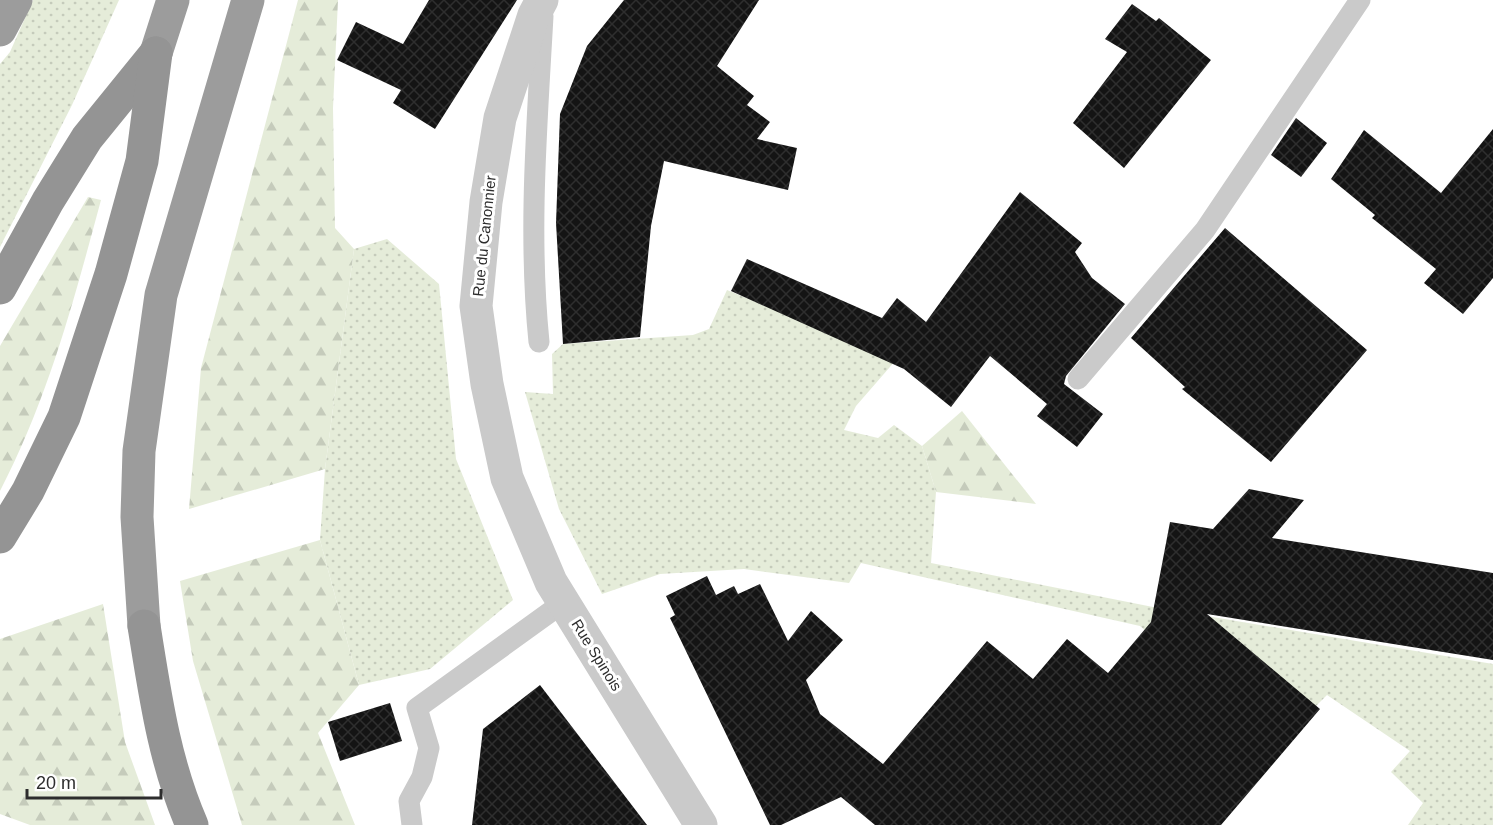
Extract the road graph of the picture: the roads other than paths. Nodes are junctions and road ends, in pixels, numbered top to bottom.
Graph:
1 (16, 0) edge
2 (173, 0) edge
3 (248, 0) edge
4 (543, 0) edge
5 (1359, 0) edge
6 (0, 30) edge
7 (156, 53) junction
8 (0, 288) edge
9 (539, 342) dead end
10 (1078, 379) dead end
11 (507, 478) joint
12 (0, 537) edge
13 (564, 602) junction
14 (192, 825) edge
15 (412, 825) edge
16 (701, 825) edge

1 - 6 highway
2 - 7 highway
3 - 14 highway
4 - 9 lane, Rue du Canonnier
4 - 11 street, Rue du Canonnier
5 - 10 lane
7 - 8 highway
7 - 12 highway
11 - 13 street, Rue Spinois
13 - 15 lane
13 - 16 street, Rue Spinois

